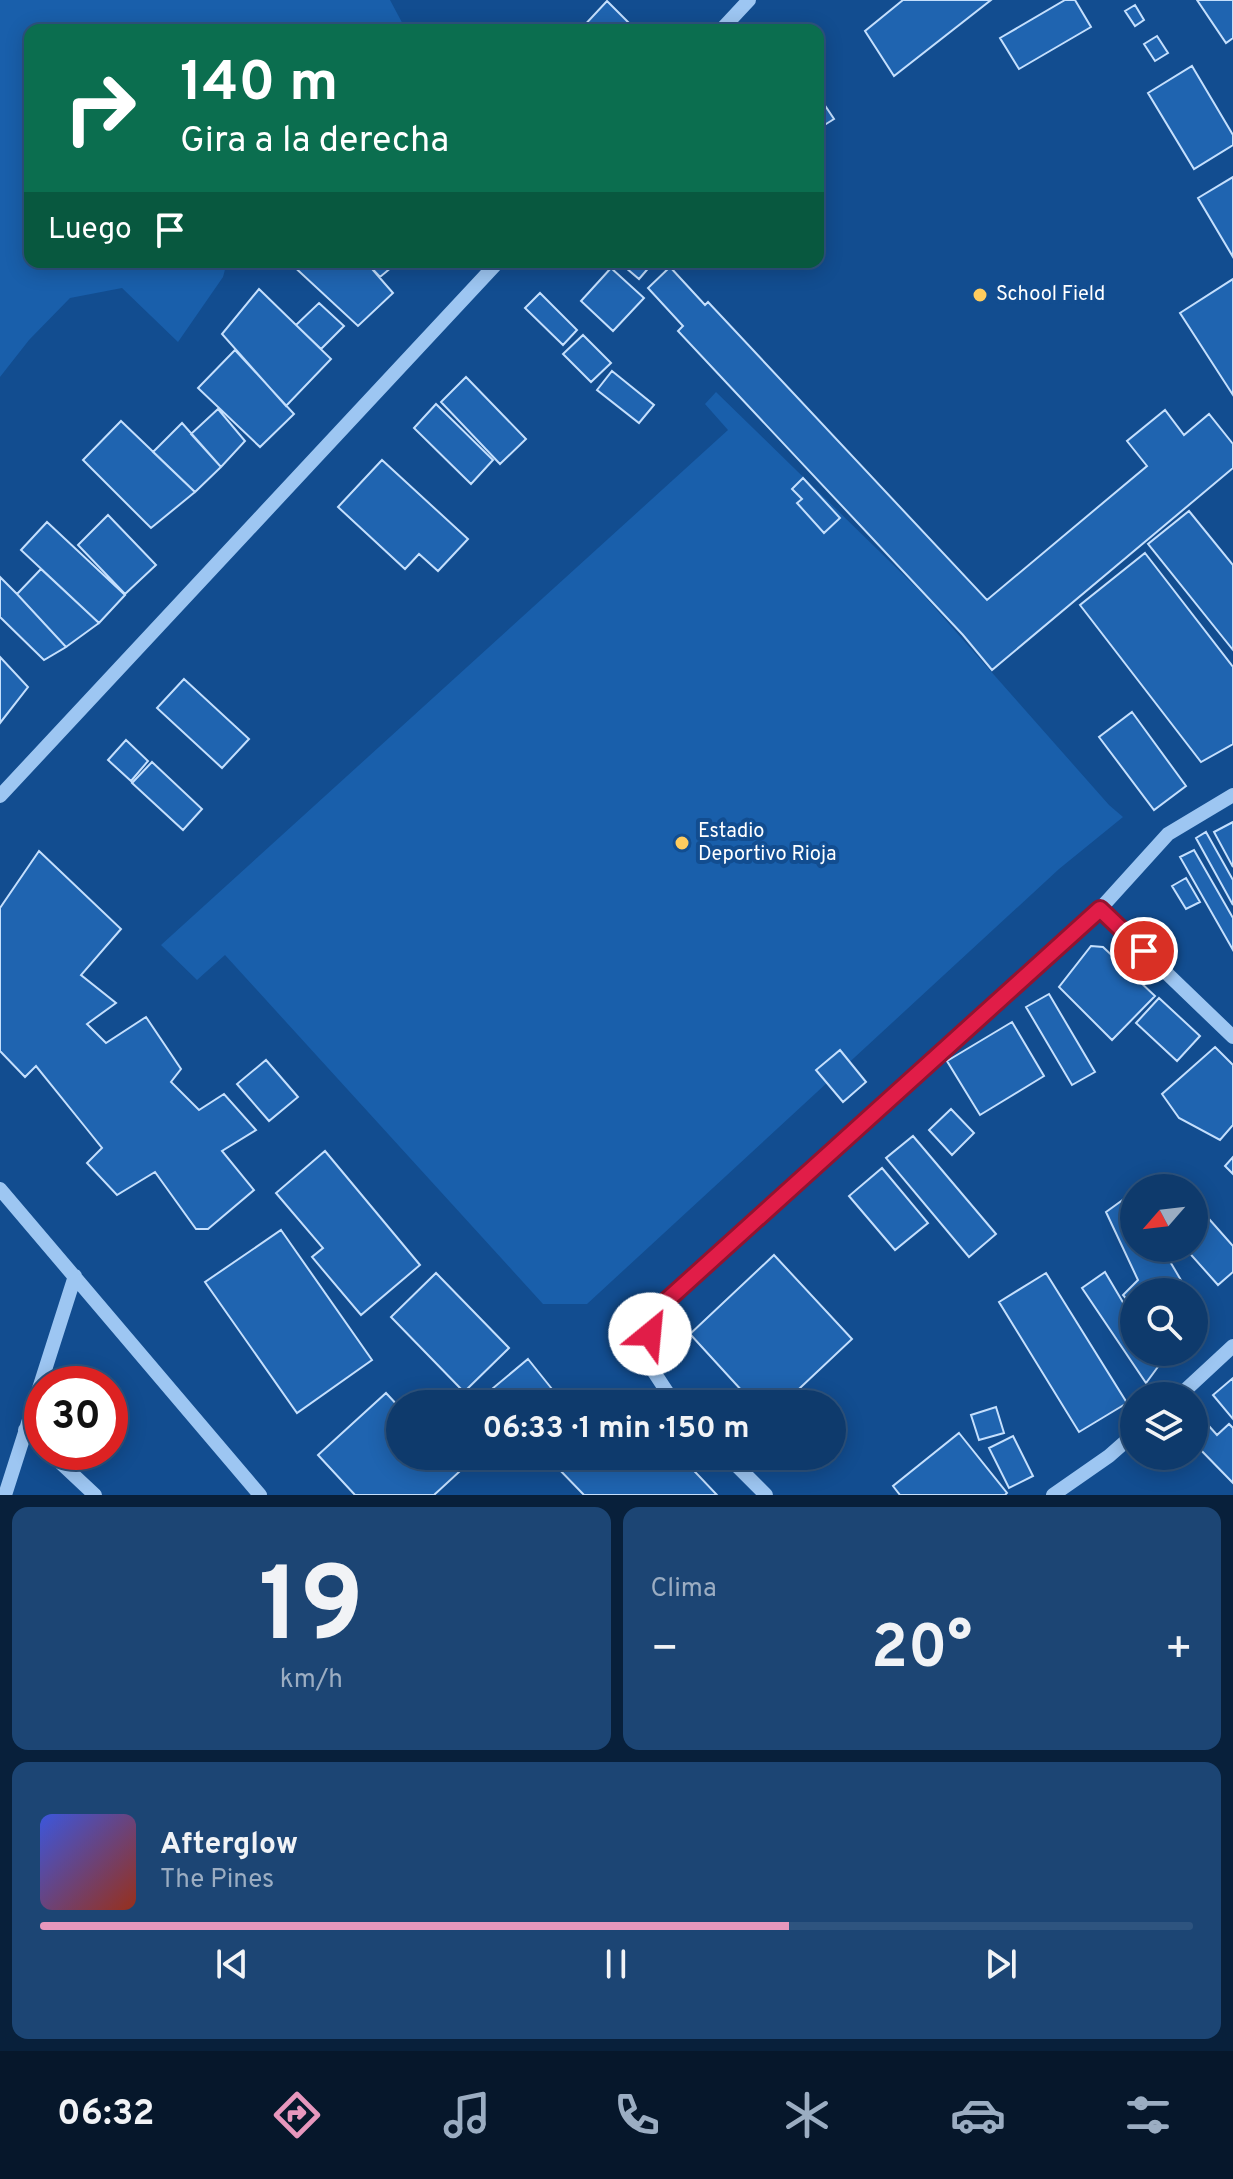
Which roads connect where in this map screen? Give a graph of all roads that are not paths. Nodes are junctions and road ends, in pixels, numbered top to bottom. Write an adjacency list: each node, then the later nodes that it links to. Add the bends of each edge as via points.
1 (749, 0): 2 (street)
2 (727, 24)
3 (492, 268): 5 (street)
4 (1233, 795): 6 (street, via 1168,834)
5 (0, 796)
6 (1100, 909): 7 (street); 13 (street, via 664,1303 650,1334 652,1369)
7 (1233, 1037)
8 (0, 1189): 9 (street)
9 (75, 1276): 11 (street); 20 (street)
10 (1233, 1346): 12 (street)
11 (46, 1366)
12 (1194, 1382)
13 (666, 1390)
14 (24, 1433): 18 (street)
15 (1120, 1446): 22 (street)
16 (68, 1470): 19 (street)
17 (741, 1470): 21 (street)
18 (5, 1495)
19 (95, 1495)
20 (260, 1495)
21 (766, 1495)
22 (1053, 1495)

